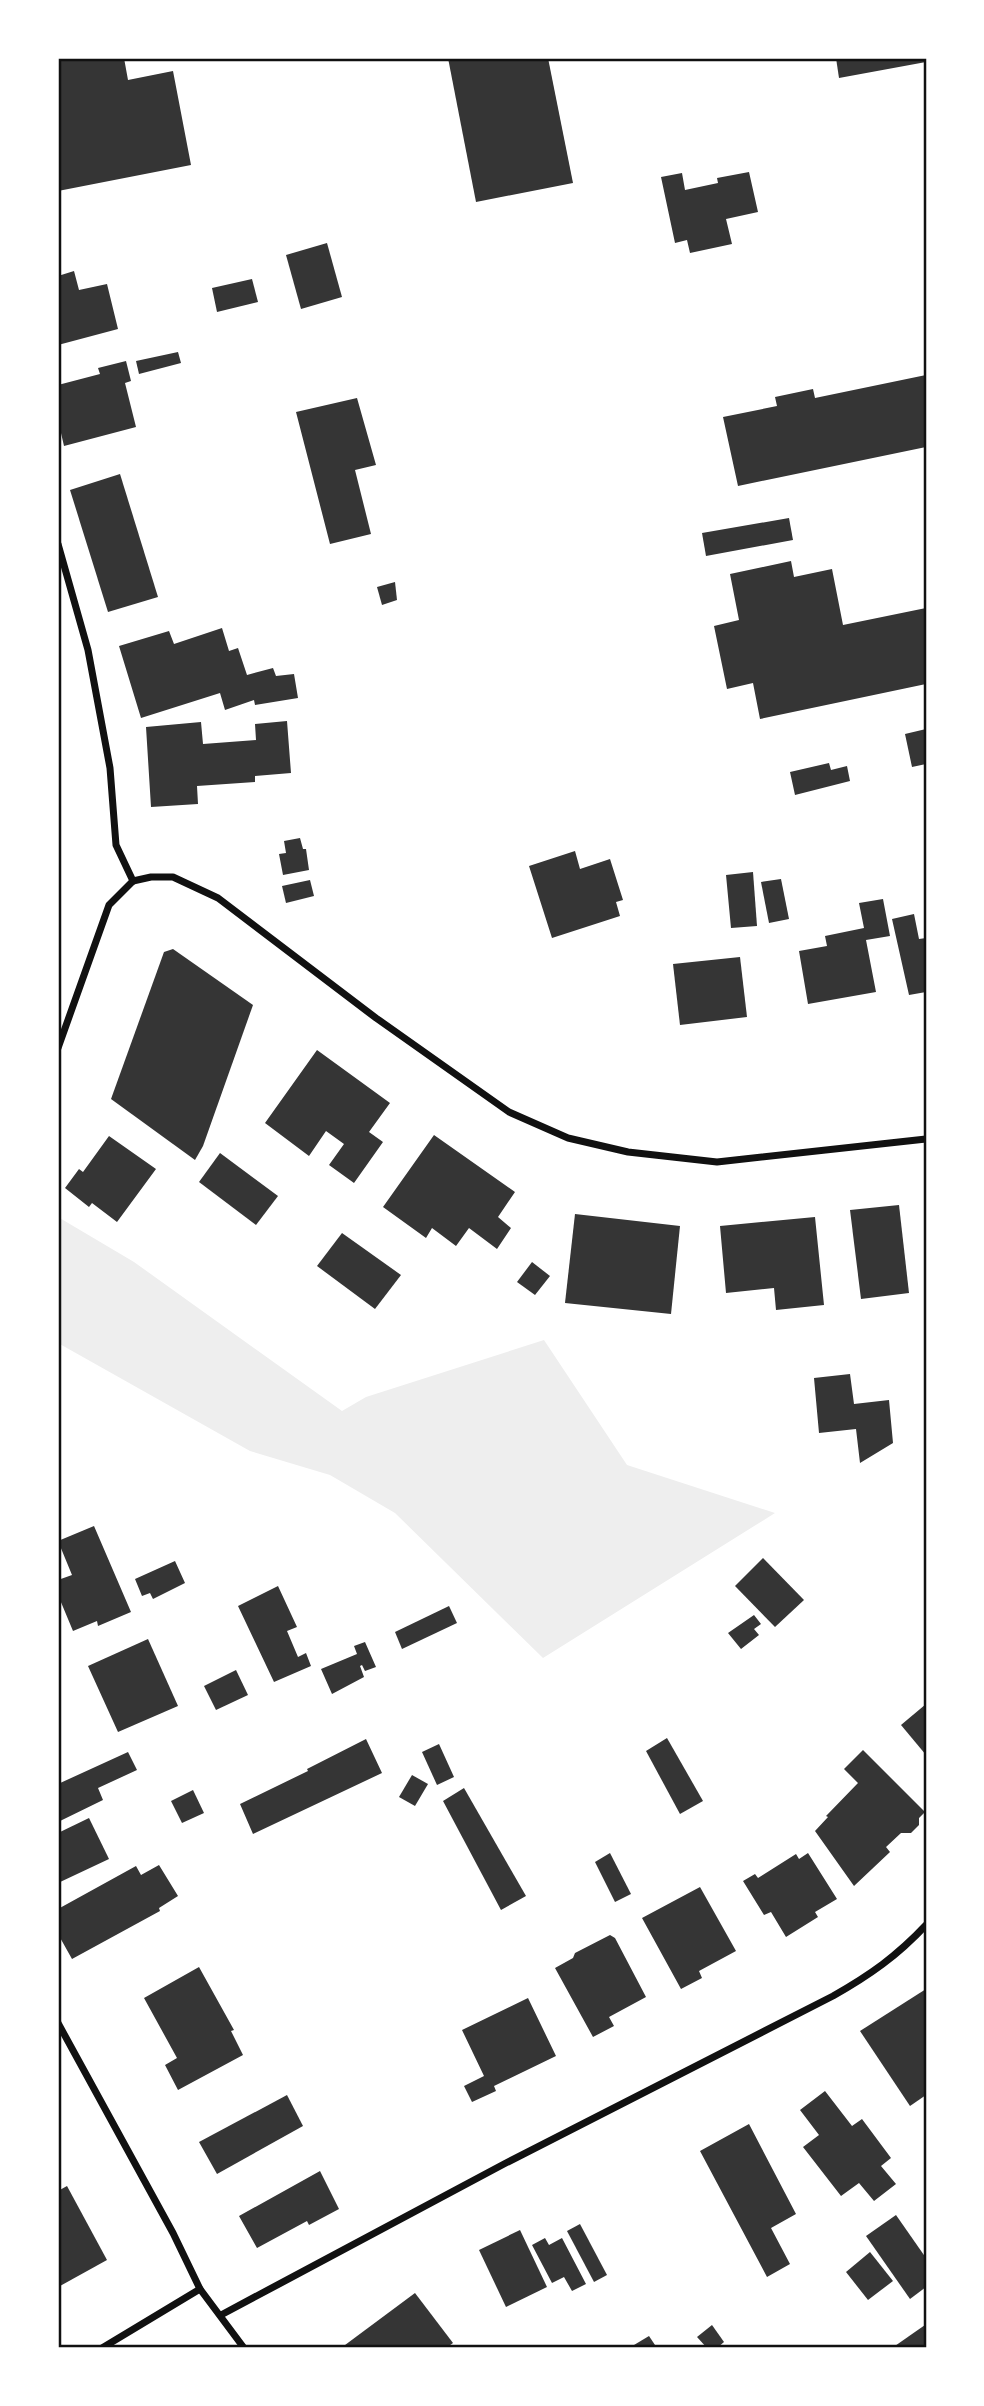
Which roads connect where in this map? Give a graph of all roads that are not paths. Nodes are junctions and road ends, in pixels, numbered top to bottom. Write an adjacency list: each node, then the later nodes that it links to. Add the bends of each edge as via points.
1 (58, 544): 2 (street, via 88,650 110,768 116,845)
2 (133, 881): 3 (street, via 109,905); 4 (street, via 173,877 218,898 509,1112 568,1138 628,1152 717,1162)
3 (58, 1048)
4 (926, 1139)
5 (926, 1925): 8 (street, via 872,1974 833,1996 503,2164)
6 (58, 2022): 7 (street)
7 (200, 2289): 8 (street); 10 (street)
8 (221, 2315): 9 (street)
9 (241, 2347)
10 (102, 2348)

